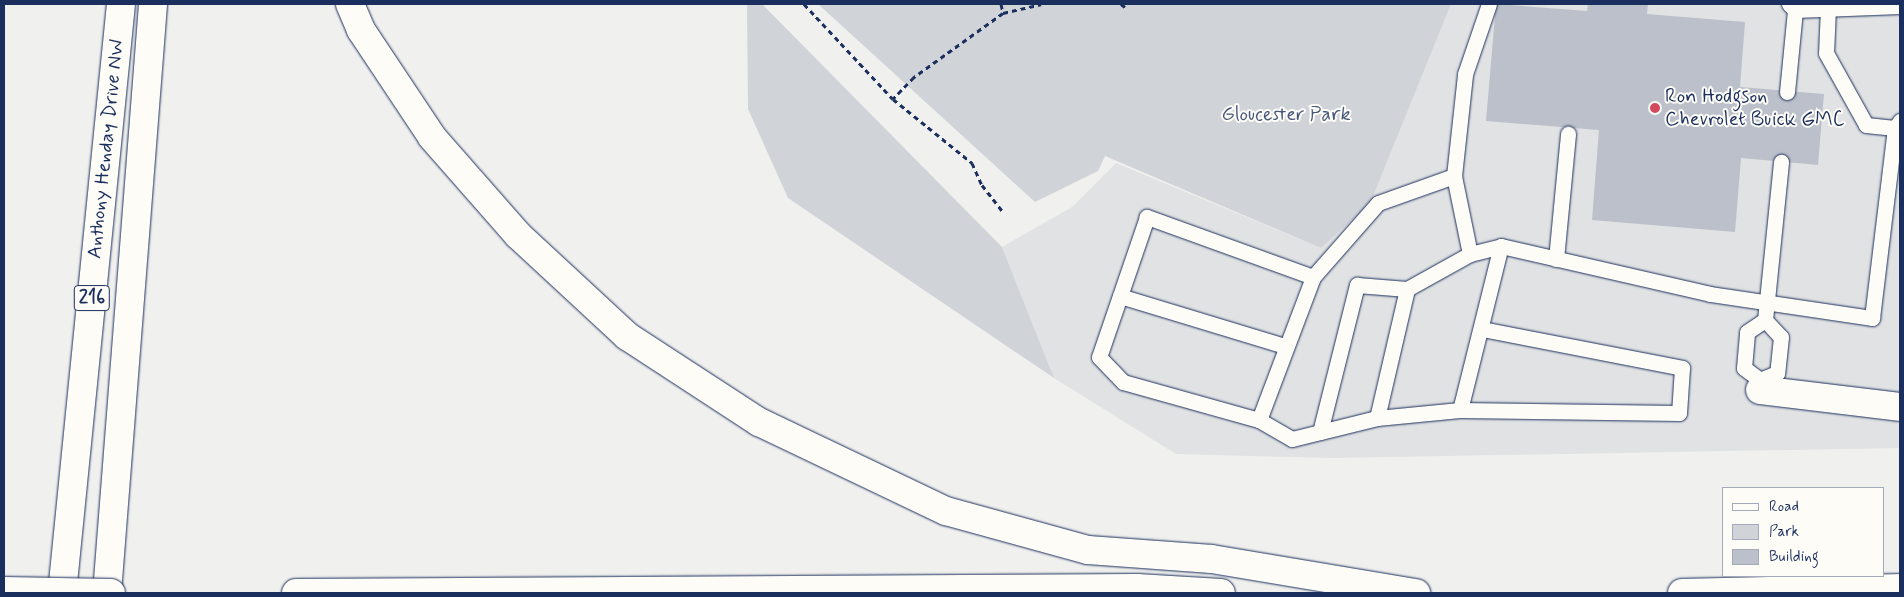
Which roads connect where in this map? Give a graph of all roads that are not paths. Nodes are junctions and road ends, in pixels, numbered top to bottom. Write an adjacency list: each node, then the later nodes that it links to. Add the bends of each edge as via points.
1 (121, 4): 31 (main road, Anthony Henday Drive NW / 216)
2 (153, 4): 32 (main road)
3 (350, 4): 37 (main road, via 361,30 432,137 518,235 627,336 759,422 946,511 1088,550 1212,559)
4 (1489, 4): 12 (lane, via 1465,74)
5 (1900, 6): 7 (lane)
6 (1792, 7): 7 (lane); 8 (lane)
7 (1828, 8): 9 (lane, via 1826,53 1866,125)
8 (1787, 92)
9 (1898, 125): 19 (lane, via 1872,318)
10 (1568, 134): 15 (lane)
11 (1781, 162): 19 (lane)
12 (1454, 176): 14 (lane); 16 (lane, via 1378,203)
13 (1501, 246): 14 (lane); 15 (lane); 21 (lane)
14 (1470, 254): 17 (lane)
15 (1556, 259): 19 (lane)
16 (1313, 277): 18 (lane, via 1147,217); 22 (lane)
17 (1407, 289): 26 (lane); 28 (lane, via 1357,285)
18 (1120, 296): 22 (lane); 27 (lane, via 1099,358 1123,382)
19 (1768, 304): 20 (lane)
20 (1765, 320): 23 (lane, via 1781,337 1777,373); 23 (lane, via 1748,332 1744,368)
21 (1482, 329): 25 (lane); 25 (lane, via 1682,368 1679,413)
22 (1285, 346): 27 (lane)
23 (1760, 385): 24 (main road)
24 (1900, 407)
25 (1460, 410): 26 (lane)
26 (1378, 418): 28 (lane)
27 (1259, 420): 28 (lane, via 1292,439)
28 (1320, 432)
29 (1900, 588): 38 (main road)
30 (4, 591): 33 (main road, bridge)
31 (62, 593)
32 (107, 593)
33 (111, 593)
34 (296, 593): 35 (main road)
35 (756, 593): 36 (main road, via 1137,588)
36 (1221, 593)
37 (1416, 593)
38 (1682, 593)

